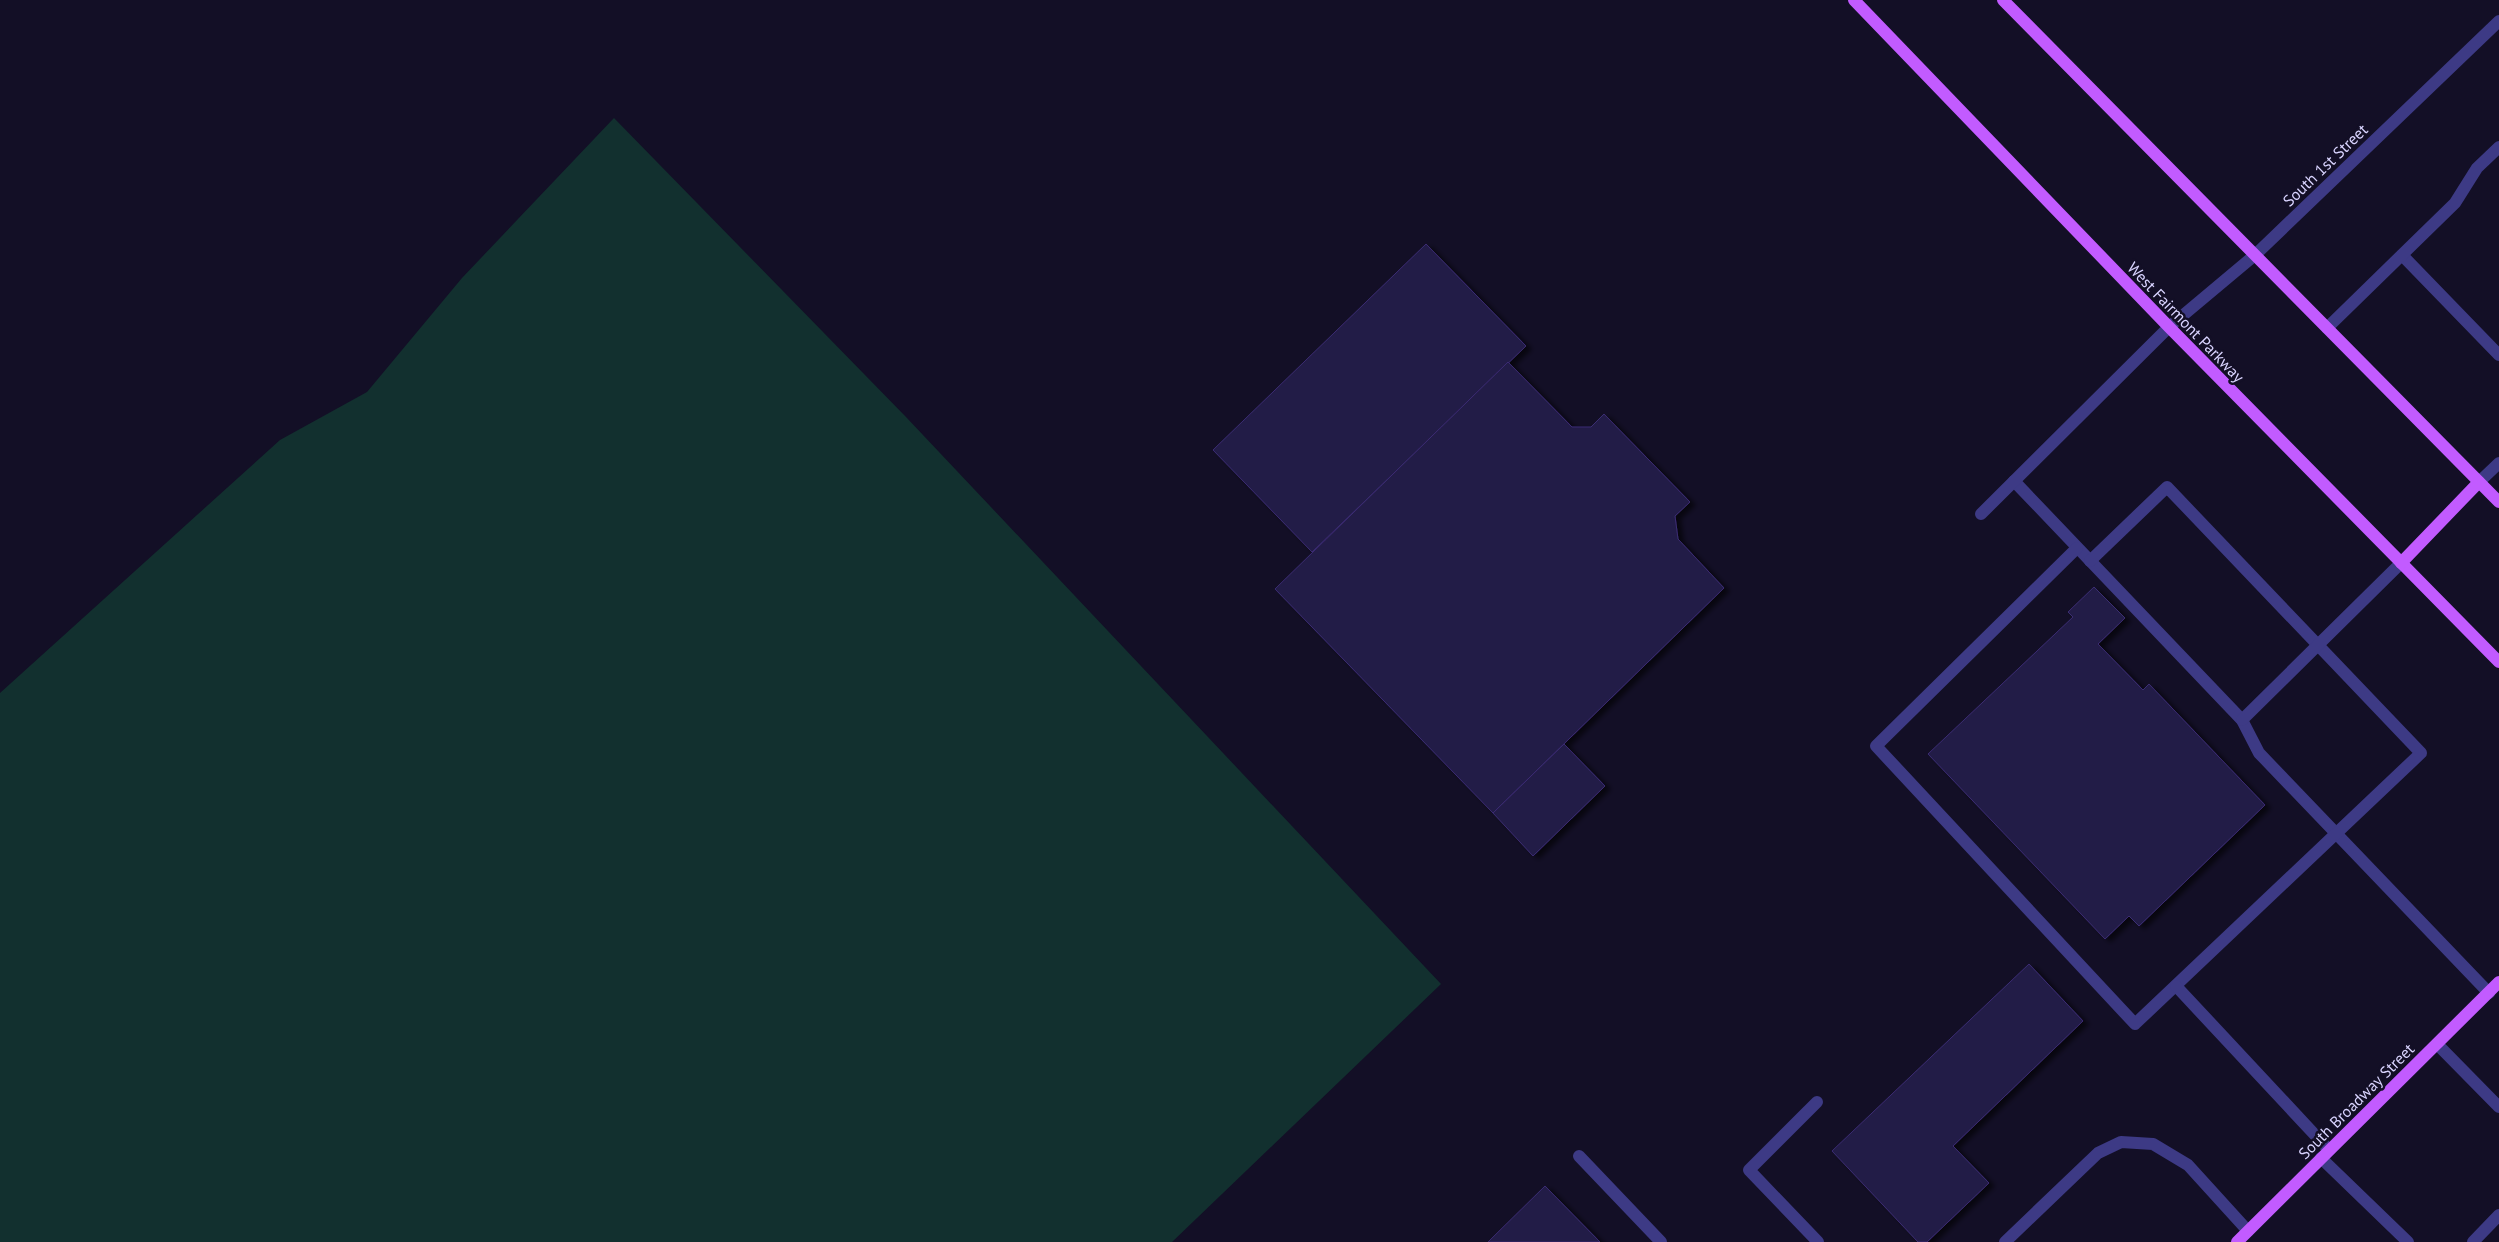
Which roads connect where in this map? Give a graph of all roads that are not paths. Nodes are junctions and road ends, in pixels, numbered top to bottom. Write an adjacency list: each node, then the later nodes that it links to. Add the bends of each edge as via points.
1 (1854, 0): 7 (main road, West Fairmont Parkway)
2 (2003, 0): 5 (main road)
3 (2499, 21): 5 (street, South 1st Street)
4 (2499, 147): 6 (street, via 2477,168 2455,203)
5 (2255, 254): 7 (street, South 1st Street); 8 (main road)
6 (2402, 255): 8 (street); 9 (street)
7 (2168, 327): 11 (street, South 1st Street); 17 (main road, West Fairmont Parkway)
8 (2327, 328): 12 (main road)
9 (2499, 355)
10 (2499, 463): 12 (street)
11 (2014, 481): 14 (street, South 1st Street); 15 (street)
12 (2479, 482): 13 (main road); 17 (main road)
13 (2499, 502)
14 (1981, 514)
15 (2078, 548): 16 (street); 23 (street, via 1876,746 2135,1024)
16 (2090, 561): 18 (street, via 2167,487); 20 (street)
17 (2401, 563): 18 (street); 19 (main road, West Fairmont Parkway)
18 (2318, 645): 20 (street); 21 (street, via 2421,753)
19 (2499, 662)
20 (2242, 720): 21 (street, via 2259,753)
21 (2336, 833): 23 (street); 24 (street)
22 (2499, 982): 24 (main road, South Broadway Street)
23 (2176, 986): 28 (street)
24 (2489, 993): 25 (main road, South Broadway Street)
25 (2437, 1044): 27 (street); 28 (main road, South Broadway Street)
26 (1817, 1102): 33 (street, via 1749,1170)
27 (2499, 1107)
28 (2325, 1154): 31 (main road, South Broadway Street); 36 (street)
29 (1579, 1156): 32 (street)
30 (2499, 1215): 37 (street)
31 (2248, 1231): 34 (street, via 2188,1164 2154,1144 2121,1142 2098,1153); 35 (main road, South Broadway Street)
32 (1660, 1242)
33 (1818, 1242)
34 (2005, 1242)
35 (2237, 1242)
36 (2408, 1242)
37 (2472, 1242)

